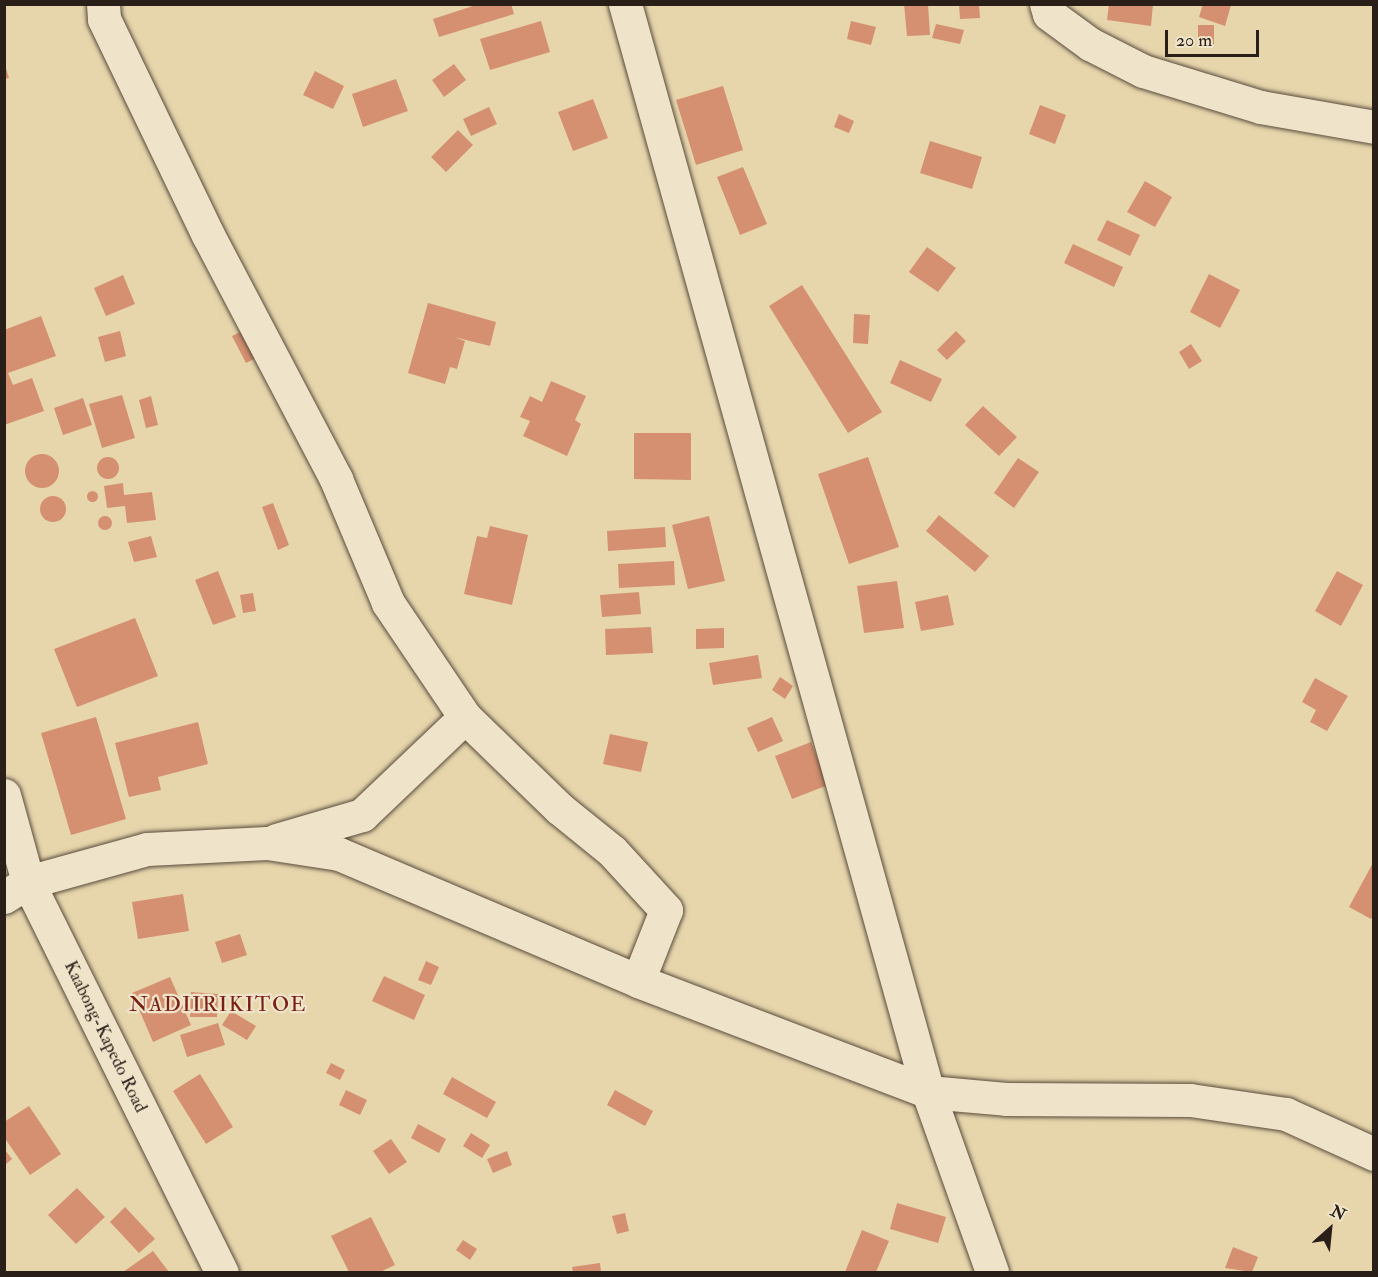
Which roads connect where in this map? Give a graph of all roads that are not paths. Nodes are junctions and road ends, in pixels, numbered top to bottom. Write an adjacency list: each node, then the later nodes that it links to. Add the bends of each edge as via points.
1 (103, 4): 5 (street, via 104,19 208,235 336,479 388,603)
2 (625, 4): 10 (street)
3 (1046, 4): 4 (street, via 1049,14 1090,44 1143,71 1261,107)
4 (1374, 127)
5 (465, 717): 7 (street, via 362,815); 9 (street, via 560,809 612,851 666,910)
6 (4, 795): 8 (street, Kaabong-Kapedo Road)
7 (267, 843): 8 (street, via 147,849); 9 (street, via 339,854)
8 (16, 890): 12 (street, Kaabong-Kapedo Road)
9 (638, 981): 10 (street)
10 (928, 1092): 11 (street, via 1006,1099 1190,1100 1286,1114); 13 (street)
11 (1374, 1154)
12 (222, 1272)
13 (992, 1272)

